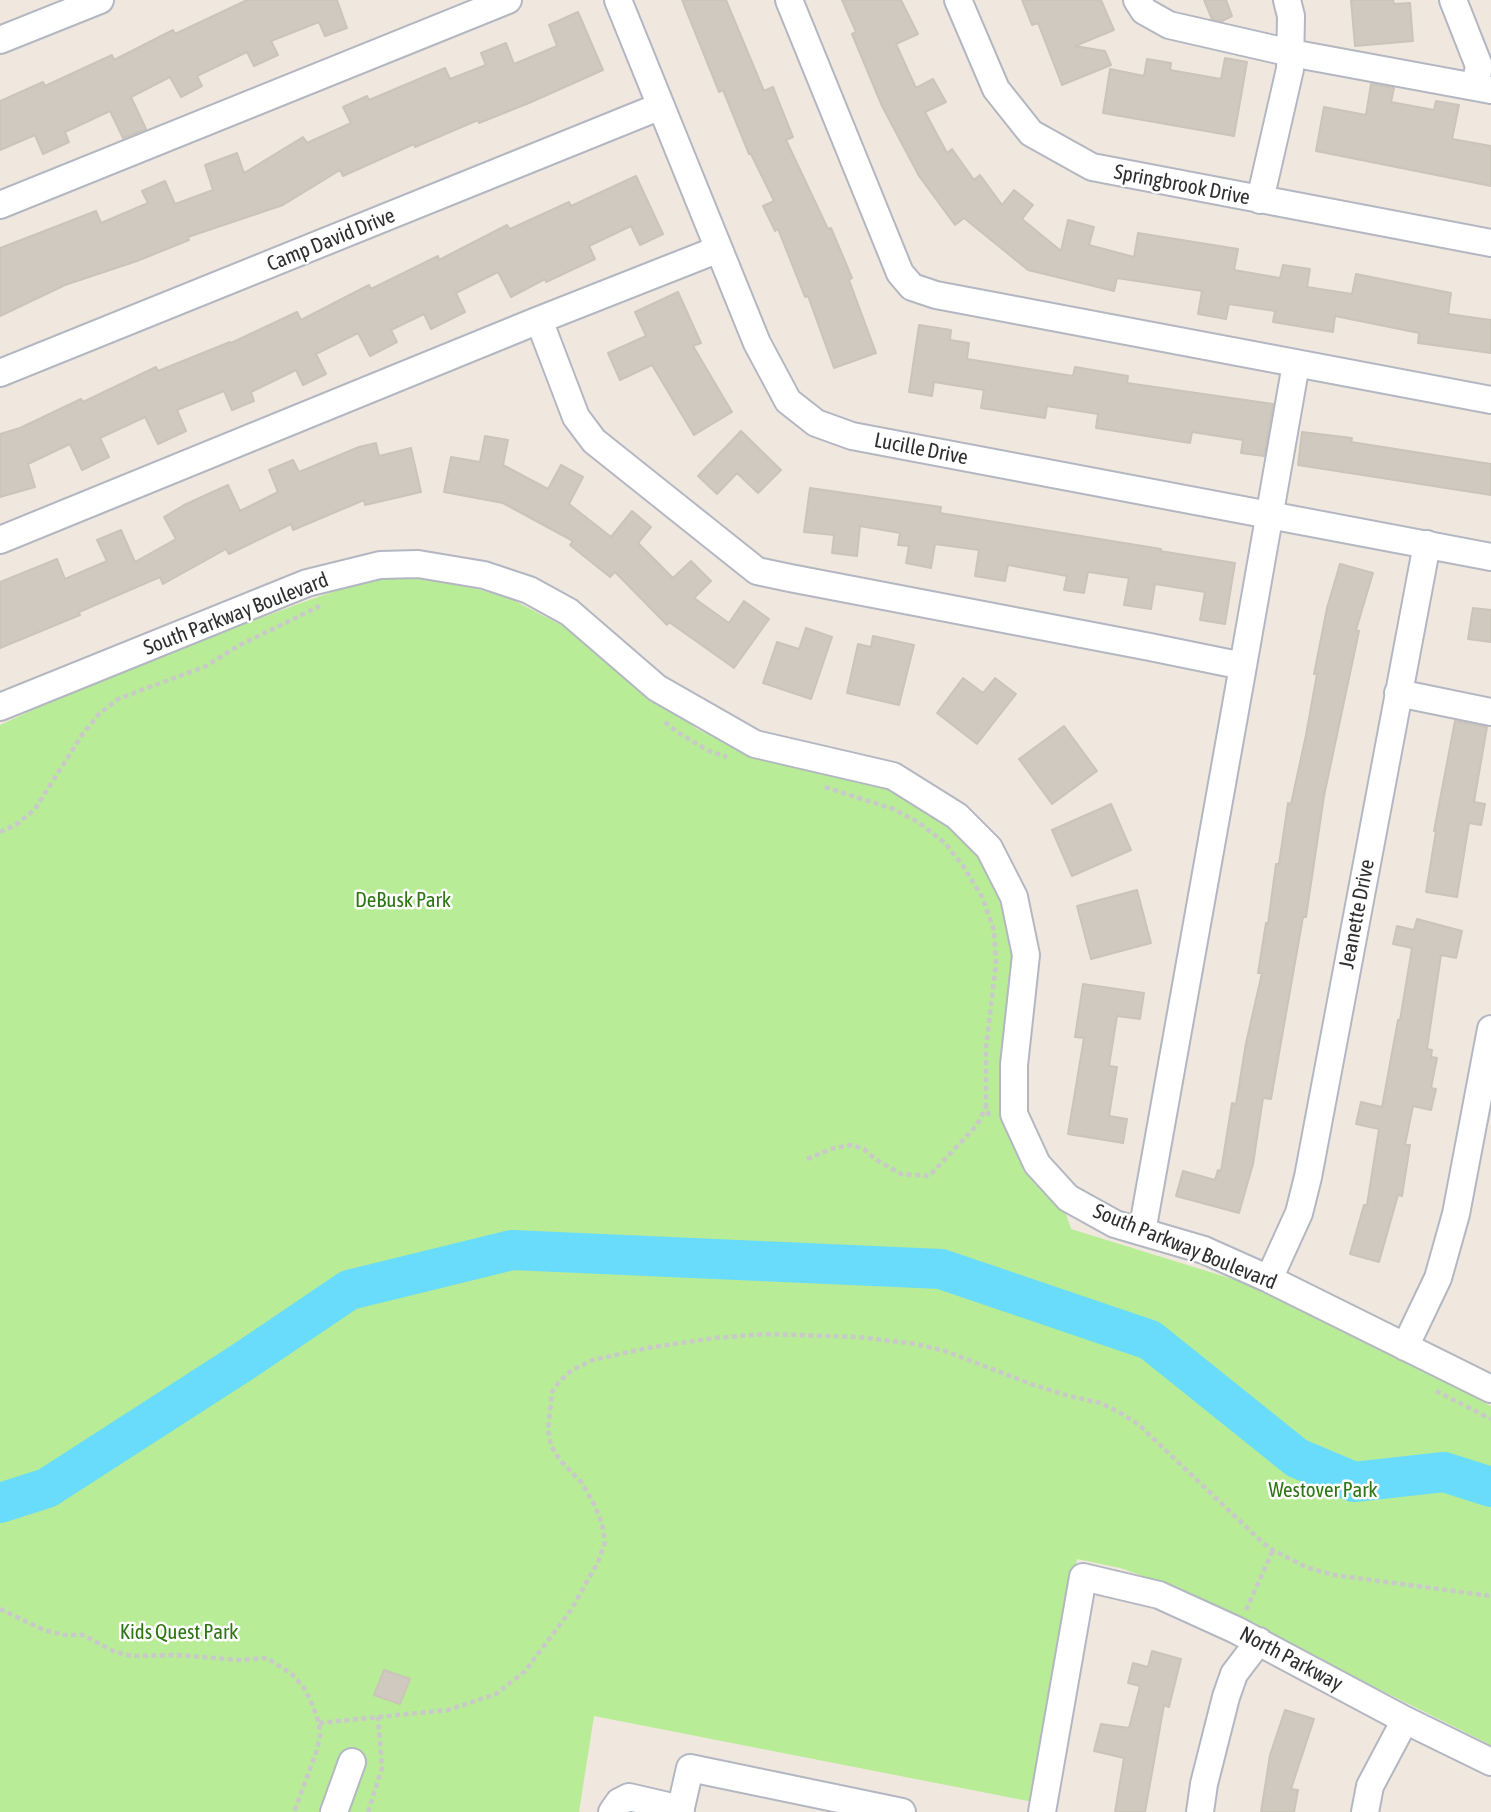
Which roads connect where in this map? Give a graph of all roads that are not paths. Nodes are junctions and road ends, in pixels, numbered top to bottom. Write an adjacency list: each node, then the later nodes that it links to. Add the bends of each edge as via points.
1 (100, 0): 9 (street)
2 (508, 0): 14 (street)
3 (618, 0): 12 (street, Lucille Drive)
4 (789, 0): 18 (street, via 900,273 912,287)
5 (958, 0): 13 (street, Springbrook Drive, via 996,89 1031,133 1092,167)
6 (1137, 0): 10 (street, via 1144,11 1169,25)
7 (1287, 0): 10 (street)
8 (1453, 0): 11 (street, via 1479,66)
9 (0, 40)
10 (1291, 53): 11 (street); 13 (street)
11 (1483, 89)
12 (661, 106): 16 (street, Lucille Drive); 19 (street, Camp David Drive)
13 (1261, 200): 15 (street, Springbrook Drive)
14 (0, 205)
15 (1491, 243)
16 (719, 249): 17 (street); 21 (street, Lucille Drive, via 757,343 788,401 816,424 852,436)
17 (539, 320): 22 (street); 25 (street, via 576,417 594,441 757,571)
18 (1296, 364): 20 (street); 21 (street)
19 (0, 373)
20 (1491, 400)
21 (1270, 515): 23 (street, Lucille Drive); 25 (street)
22 (0, 540)
23 (1427, 544): 24 (street, Lucille Drive); 26 (street, Jeanette Drive)
24 (1491, 557)
25 (1243, 666): 30 (street)
26 (1398, 693): 28 (street); 31 (street, Jeanette Drive, via 1308,1177 1298,1213)
27 (0, 707): 30 (street, South Parkway Boulevard, via 307,583 380,565 418,564 529,590 569,612 657,688 755,744 893,776 957,816 989,848 1014,897 1026,955 1014,1065 1014,1114 1037,1164 1068,1198 1115,1224)
28 (1491, 712)
29 (1491, 1029): 32 (street, via 1456,1214 1438,1278)
30 (1142, 1232): 31 (street, South Parkway Boulevard, via 1204,1250)
31 (1269, 1279): 32 (street, South Parkway Boulevard)
32 (1405, 1347): 33 (street, South Parkway Boulevard)
33 (1491, 1389)
34 (1247, 1636): 35 (street, North Parkway); 43 (street, North Parkway, via 1159,1595 1083,1577); 44 (street, via 1226,1697)
35 (1405, 1720): 37 (street, North Parkway); 45 (street, via 1370,1786)
36 (352, 1762): 40 (street)
37 (1491, 1762)
38 (849, 1807): 39 (street, via 691,1769); 42 (street)
39 (680, 1811): 41 (street, via 629,1797)
40 (334, 1812)
41 (612, 1812)
42 (902, 1812)
43 (1042, 1812)
44 (1200, 1812)
45 (1365, 1812)

